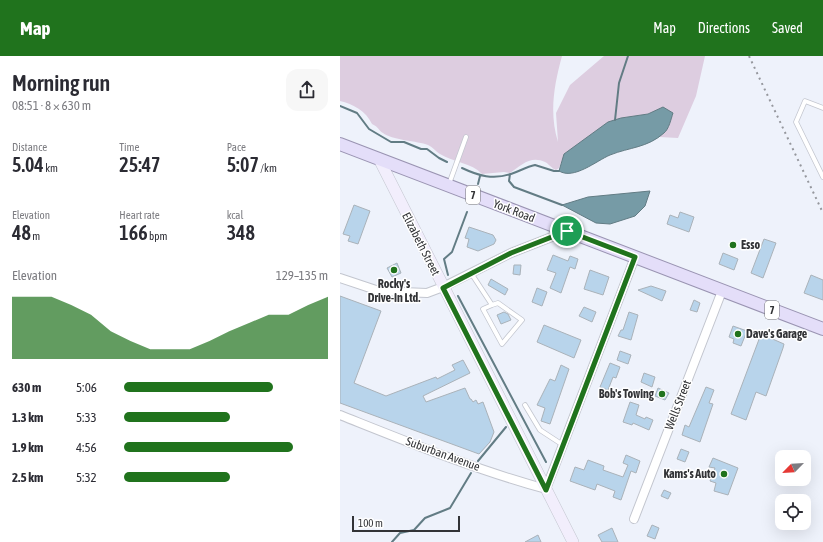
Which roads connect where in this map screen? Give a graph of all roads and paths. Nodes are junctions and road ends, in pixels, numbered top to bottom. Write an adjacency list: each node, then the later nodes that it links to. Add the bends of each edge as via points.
1 (823, 108): 5 (lane, via 805,101 796,122)
2 (466, 137): 6 (lane)
3 (340, 144): 4 (main road, York Road / 7)
4 (379, 159): 6 (main road, York Road / 7); 11 (street, Elizabeth Street)
5 (823, 177)
6 (449, 186): 7 (main road, York Road / 7)
7 (567, 231): 8 (main road, York Road / 7); 9 (street)
8 (635, 257): 12 (main road, York Road / 7); 17 (street)
9 (471, 272): 11 (street); 13 (lane)
10 (340, 278): 11 (street, via 379,291 427,293)
11 (443, 288): 18 (street, Elizabeth Street)
12 (722, 291): 14 (main road, York Road / 7); 19 (street, Wells Street)
13 (492, 305): 13 (lane, via 483,309 502,344 522,320 498,303)
14 (823, 329)
15 (525, 405): 17 (lane, via 540,430)
16 (340, 416): 18 (street, Suburban Avenue, via 473,466)
17 (563, 445): 18 (street)
18 (546, 490): 20 (street, Elizabeth Street)
19 (634, 519)
20 (573, 542)

